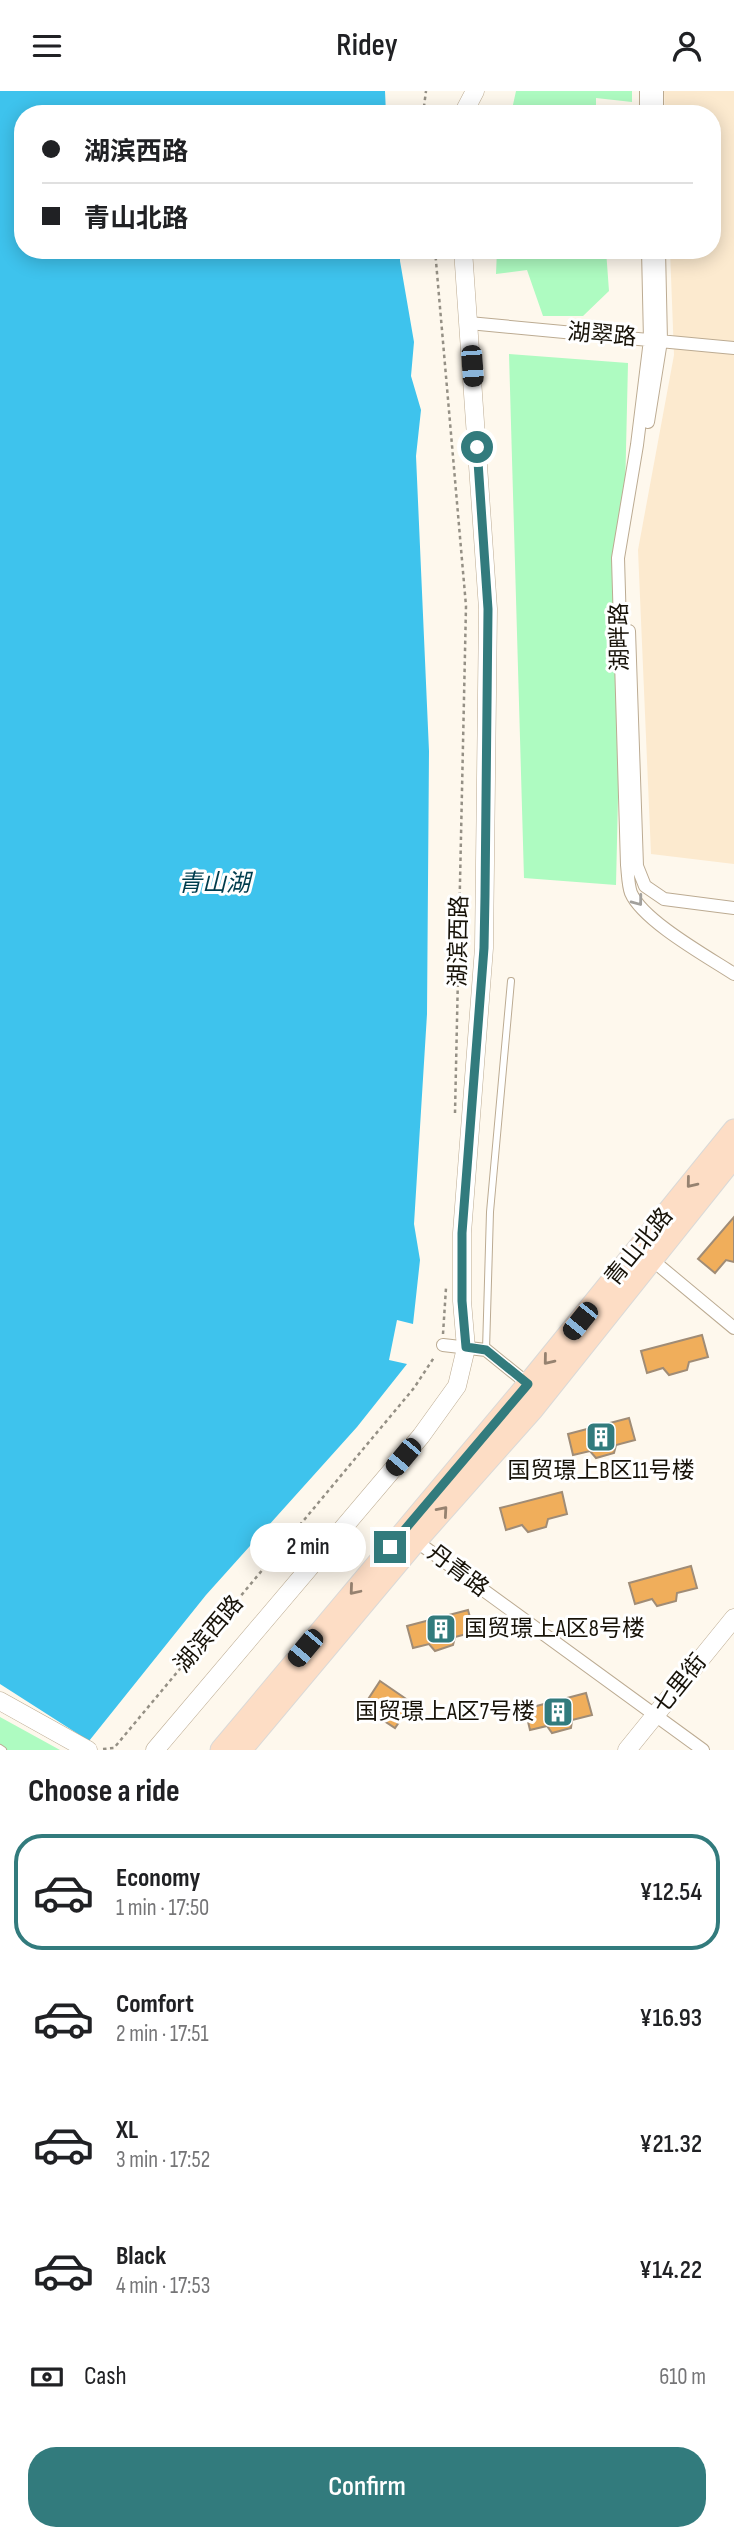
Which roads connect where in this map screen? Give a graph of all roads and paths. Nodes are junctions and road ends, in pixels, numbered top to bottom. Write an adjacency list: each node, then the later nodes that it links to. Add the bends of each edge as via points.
1 (436, 259): 11 (path, 湖滨西路, via 466,606)
2 (464, 259): 5 (street, 湖滨西路)
3 (649, 259): 6 (street, 湖畔路)
4 (659, 259): 6 (street, 湖畔路)
5 (469, 323): 6 (street, 湖翠路); 18 (street, 湖滨西路, via 488,609 484,948 462,1233)
6 (655, 340): 7 (street, 湖翠路); 8 (street, 湖畔路, via 626,559 637,866 645,885 664,899); 9 (street, 湖畔路, one-way to 9, via 618,558 627,865 631,893 647,912)
7 (734, 348)
8 (734, 908)
9 (734, 974)
10 (511, 981): 19 (lane, via 490,1212)
11 (454, 1116)
12 (734, 1130): 20 (main road, 青山北路, one-way to 20)
13 (734, 1157): 14 (main road, 青山北路)
14 (651, 1259): 16 (street); 21 (main road, 青山北路, one-way to 14, via 533,1409)
15 (446, 1278): 17 (path)
16 (734, 1328)
17 (443, 1345): 18 (street); 26 (path, 湖滨西路, via 414,1388 114,1748)
18 (466, 1347): 19 (street); 27 (street, 湖滨西路, via 457,1385 421,1436)
19 (486, 1350): 20 (street)
20 (528, 1384): 28 (main road, 青山北路, one-way to 28)
21 (416, 1541): 24 (street, 丹青路); 29 (main road, 青山北路)
22 (734, 1618): 24 (street, 七里街)
23 (0, 1701): 25 (street)
24 (655, 1715): 30 (street, 七里街); 31 (street, 丹青路)
25 (88, 1750)
26 (95, 1750)
27 (155, 1750)
28 (221, 1750)
29 (241, 1750)
30 (627, 1750)
31 (703, 1750)

